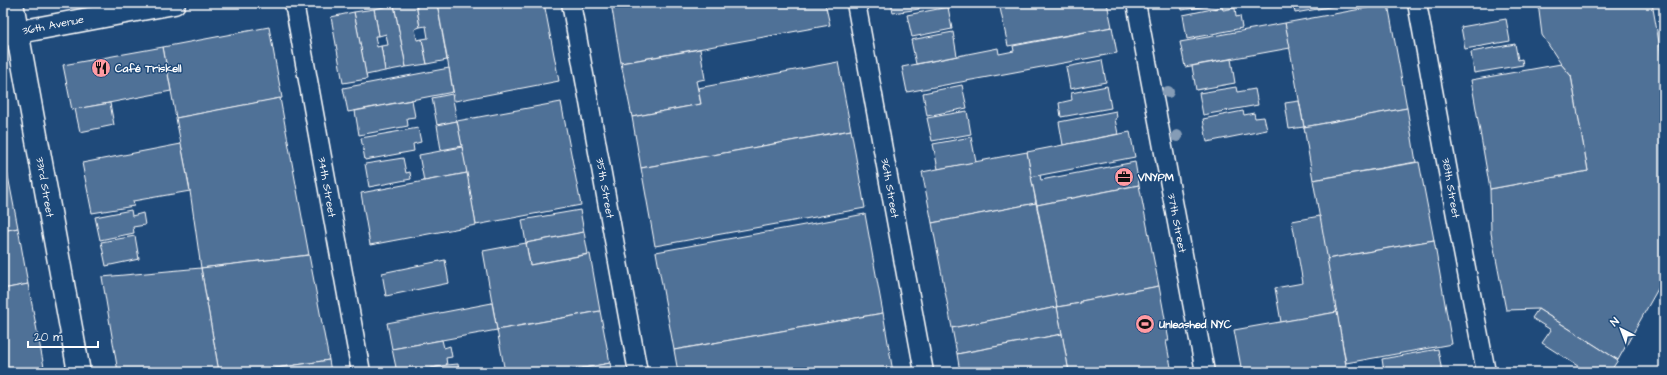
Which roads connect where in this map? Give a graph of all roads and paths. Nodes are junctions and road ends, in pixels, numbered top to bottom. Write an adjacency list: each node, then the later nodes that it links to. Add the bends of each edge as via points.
1 (12, 3): 8 (main road, 33rd Street)
2 (174, 3): 8 (main road, 36th Avenue)
3 (294, 3): 10 (street, 34th Street)
4 (571, 3): 11 (street, 35th Street)
5 (856, 3): 12 (street, 36th Street)
6 (1136, 3): 13 (street, 37th Street)
7 (1417, 3): 14 (street, 38th Street)
8 (10, 33): 9 (main road, 33rd Street)
9 (79, 372)
10 (361, 372)
11 (638, 372)
12 (924, 372)
13 (1205, 372)
14 (1486, 372)

